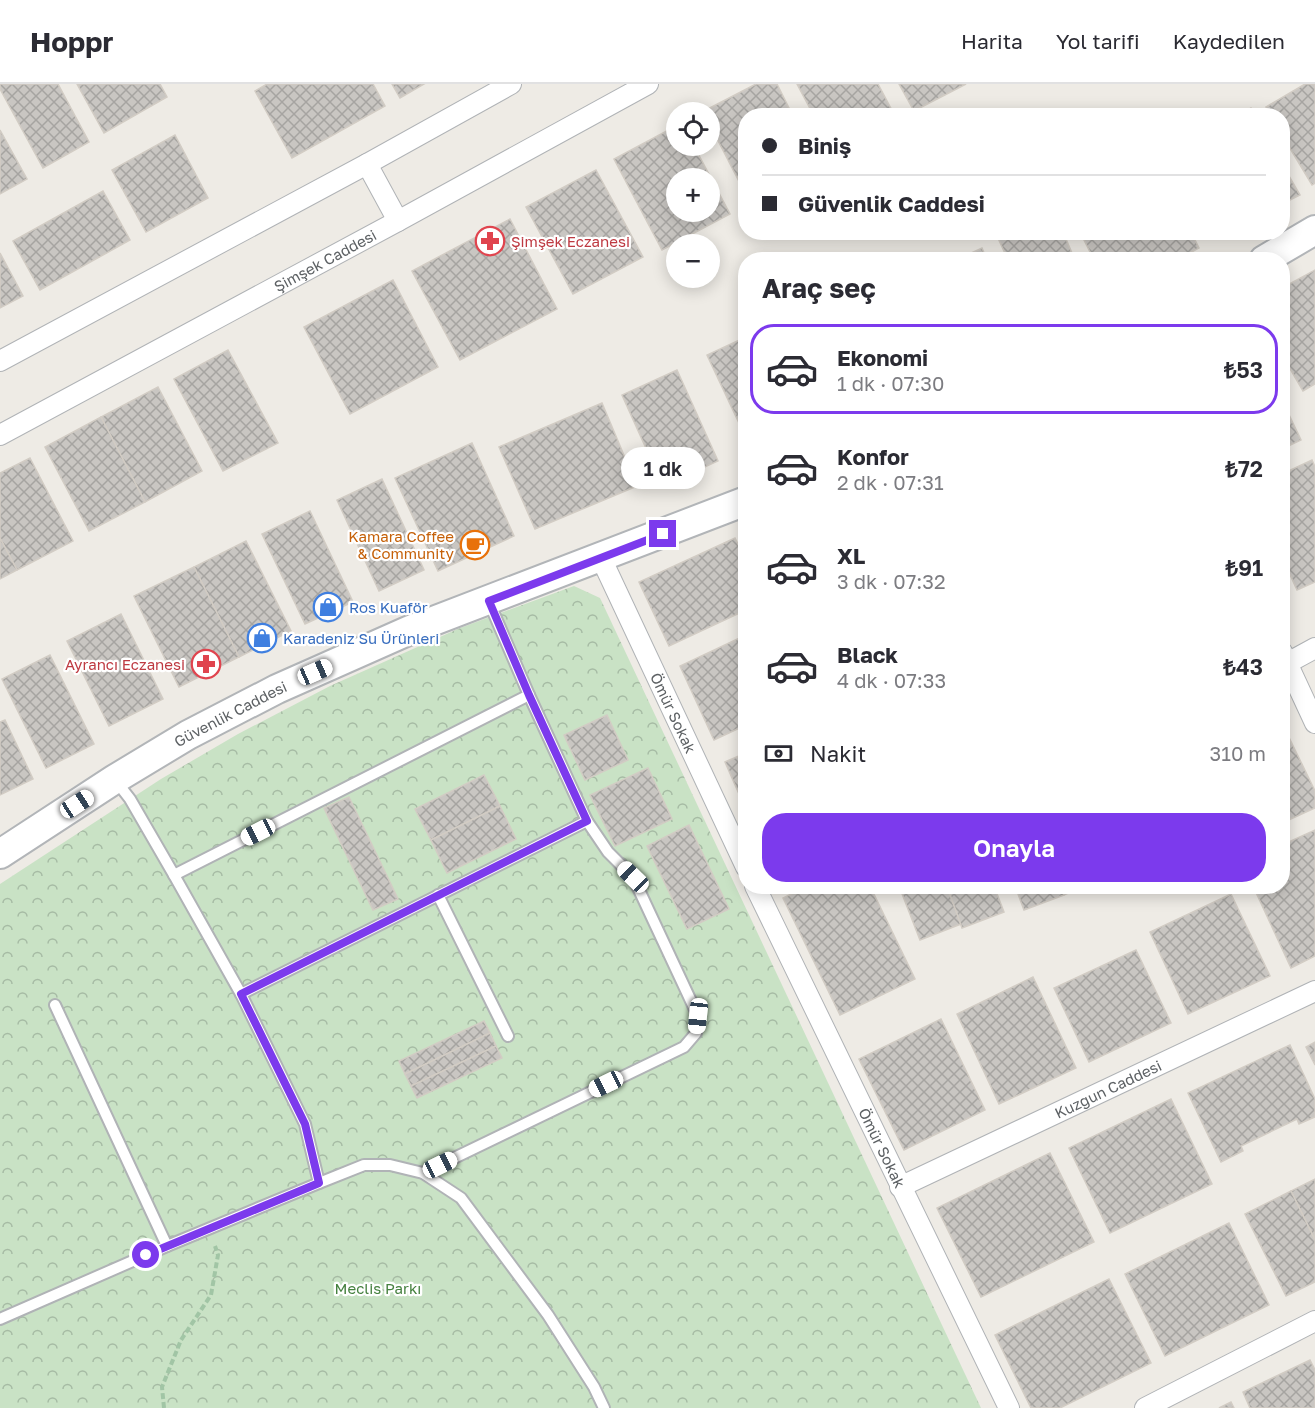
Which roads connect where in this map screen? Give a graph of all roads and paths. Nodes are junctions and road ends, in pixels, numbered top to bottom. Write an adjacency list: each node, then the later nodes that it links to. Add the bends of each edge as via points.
1 (511, 84): 3 (street)
2 (648, 84): 4 (street, Şimşek Caddesi)
3 (367, 164): 4 (street); 7 (street)
4 (398, 221): 8 (street, Şimşek Caddesi)
5 (1315, 230): 6 (main road)
6 (1278, 252)
7 (0, 361)
8 (0, 435)
9 (738, 504): 10 (main road, Güvenlik Caddesi)
10 (601, 558): 11 (main road, Güvenlik Caddesi); 19 (street, Ömür Sokak)
11 (489, 601): 15 (lane); 17 (main road, Güvenlik Caddesi, via 410,630 277,689 188,735)
12 (1315, 648): 13 (street)
13 (1290, 658)
14 (1290, 673): 16 (street)
15 (529, 695): 18 (lane); 21 (lane)
16 (1315, 723)
17 (115, 779): 20 (main road, Güvenlik Caddesi); 21 (lane)
18 (587, 821): 23 (lane); 28 (lane, via 608,852 633,877 698,1016 696,1033 684,1047)
19 (738, 850)
20 (0, 854)
21 (174, 875): 25 (lane)
22 (759, 894): 30 (street, Ömür Sokak)
23 (438, 895): 25 (lane); 27 (lane)
24 (1315, 991): 30 (street, Kuzgun Caddesi)
25 (241, 994): 29 (lane, via 305,1124)
26 (55, 1005): 32 (lane)
27 (508, 1036)
28 (423, 1173): 29 (lane, via 390,1165 364,1165); 36 (lane, via 461,1198 548,1315)
29 (319, 1183): 31 (lane)
30 (900, 1187): 37 (street, Ömür Sokak)
31 (211, 1228): 32 (lane); 35 (path, via 218,1255 211,1295 173,1359 162,1387)
32 (167, 1245): 33 (lane)
33 (0, 1319)
34 (1315, 1321): 38 (street)
35 (164, 1408)
36 (604, 1408)
37 (1009, 1408)
38 (1146, 1408)

